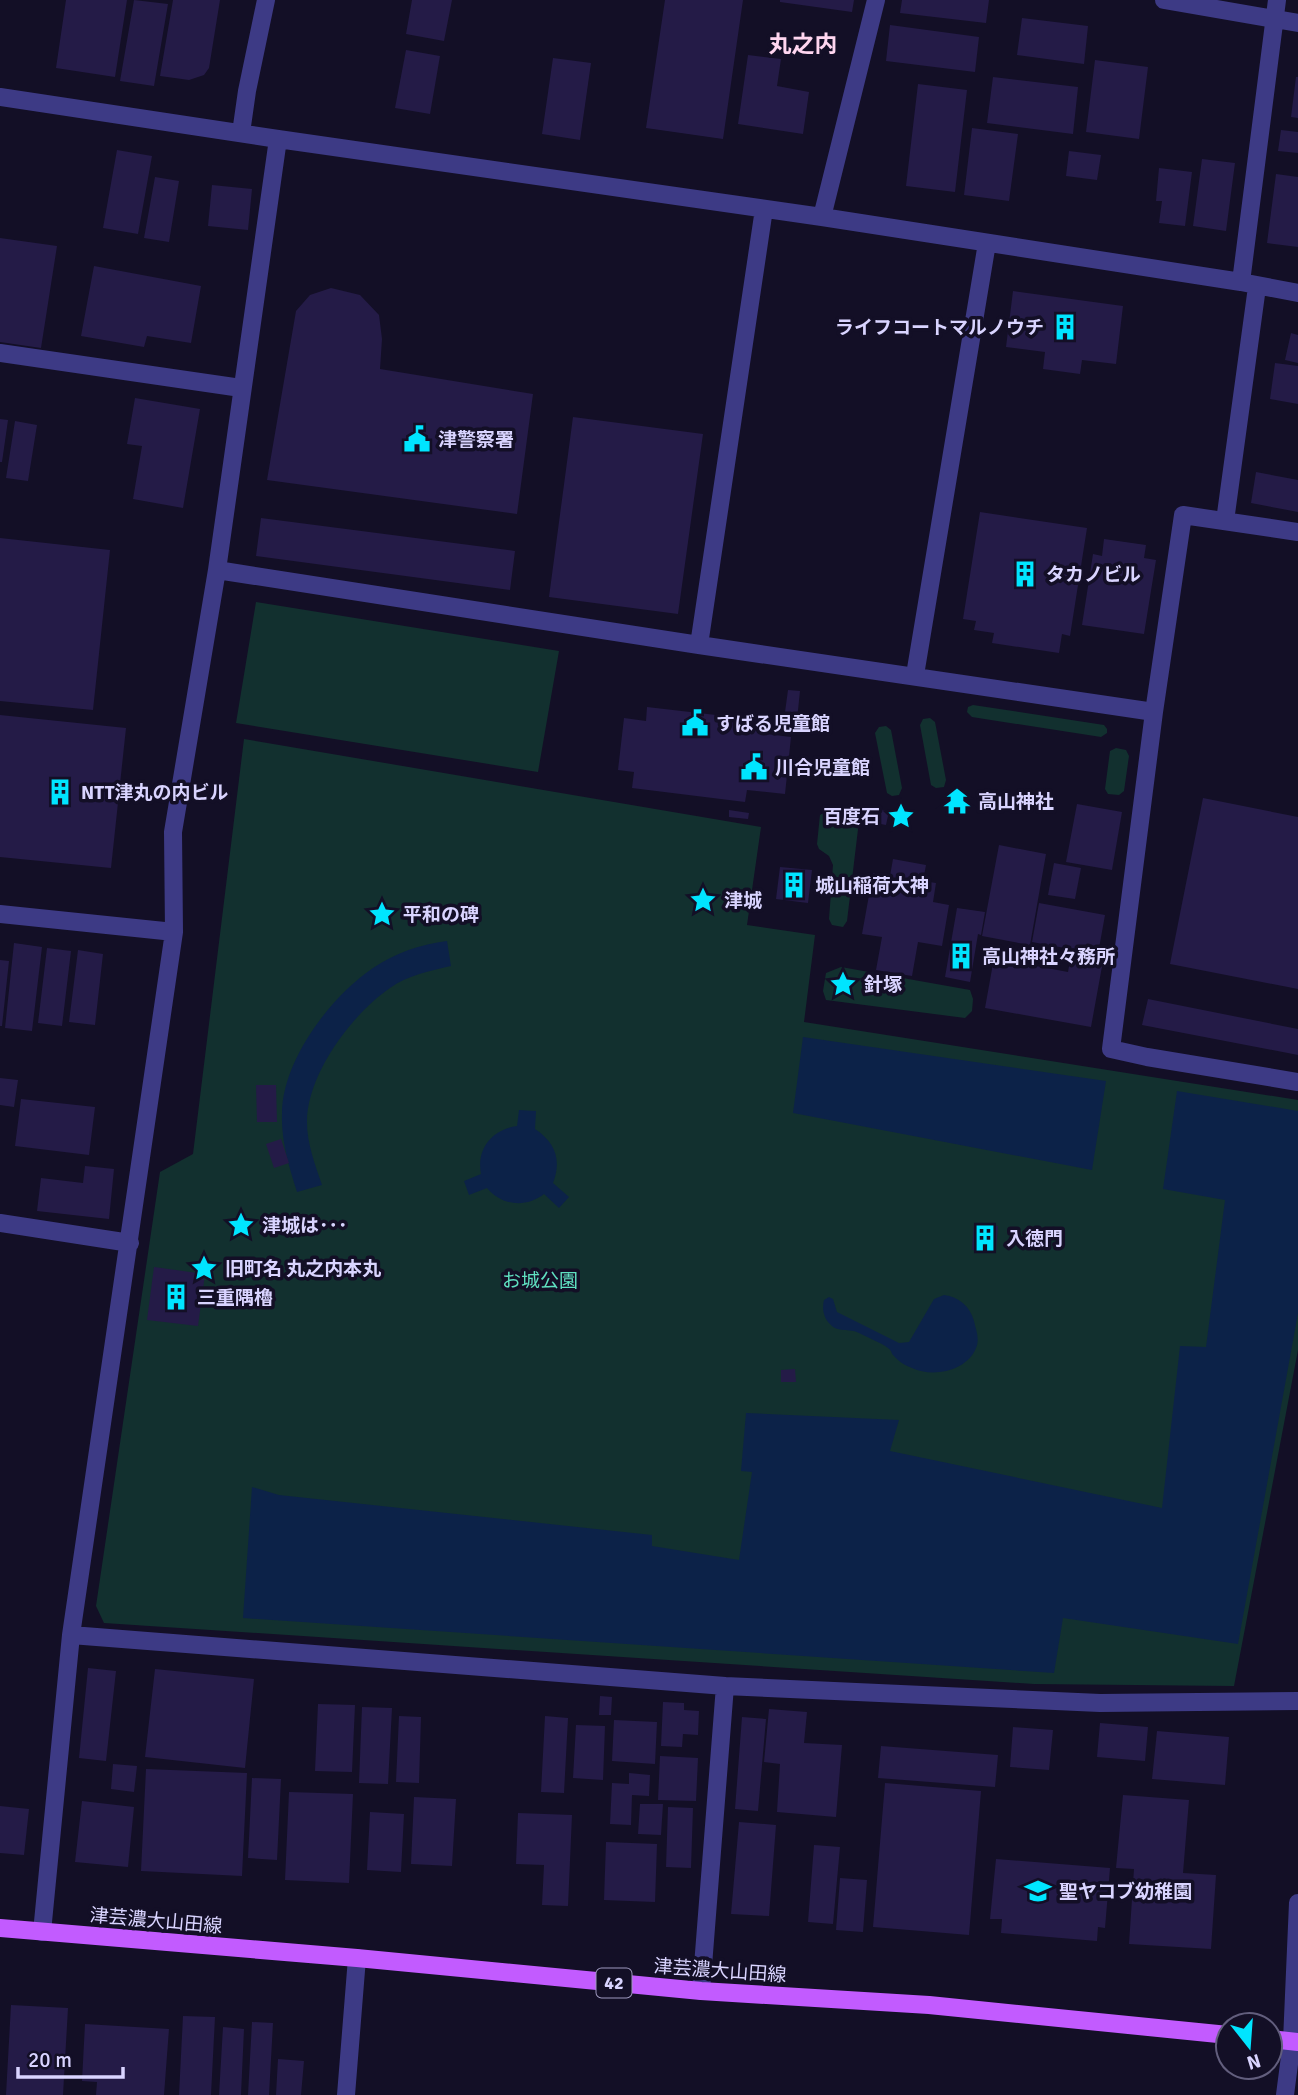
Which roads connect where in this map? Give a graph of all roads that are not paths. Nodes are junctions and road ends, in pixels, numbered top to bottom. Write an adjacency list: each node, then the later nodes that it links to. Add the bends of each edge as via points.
1 (266, 0): 8 (street)
2 (876, 0): 11 (street)
3 (1164, 0): 5 (street)
4 (1277, 0): 5 (street)
5 (1275, 19): 6 (street); 13 (street)
6 (1298, 23)
7 (0, 97): 8 (street)
8 (241, 133): 9 (street)
9 (278, 139): 10 (street); 16 (street)
10 (764, 209): 11 (street); 20 (street)
11 (822, 217): 12 (street)
12 (987, 243): 13 (street); 21 (street)
13 (1249, 284): 14 (street); 17 (street)
14 (1298, 293)
15 (0, 353): 16 (street)
16 (242, 388): 19 (street)
17 (1225, 521): 18 (street); 22 (street, via 1183,516)
18 (1298, 532)
19 (217, 570): 20 (street); 24 (street, via 173,832)
20 (699, 645): 21 (street)
21 (915, 676): 22 (street)
22 (1154, 712): 25 (street, via 1111,1049)
23 (0, 914): 24 (street)
24 (174, 932): 27 (street)
25 (1298, 1082)
26 (0, 1223): 27 (street)
27 (130, 1243): 28 (street)
28 (71, 1635): 29 (street); 33 (street)
29 (726, 1686): 30 (street, via 1100,1703); 35 (street)
30 (1298, 1701)
31 (1298, 1903): 37 (street)
32 (0, 1928): 33 (main road, 津芸濃大山田線 / 42)
33 (42, 1932): 34 (main road, 津芸濃大山田線 / 42)
34 (357, 1958): 35 (main road, 津芸濃大山田線 / 42); 38 (street)
35 (701, 1991): 36 (main road, 津芸濃大山田線 / 42, via 929,2005)
36 (1214, 2034)
37 (1295, 2042): 39 (street)
38 (346, 2095)
39 (1285, 2095)

